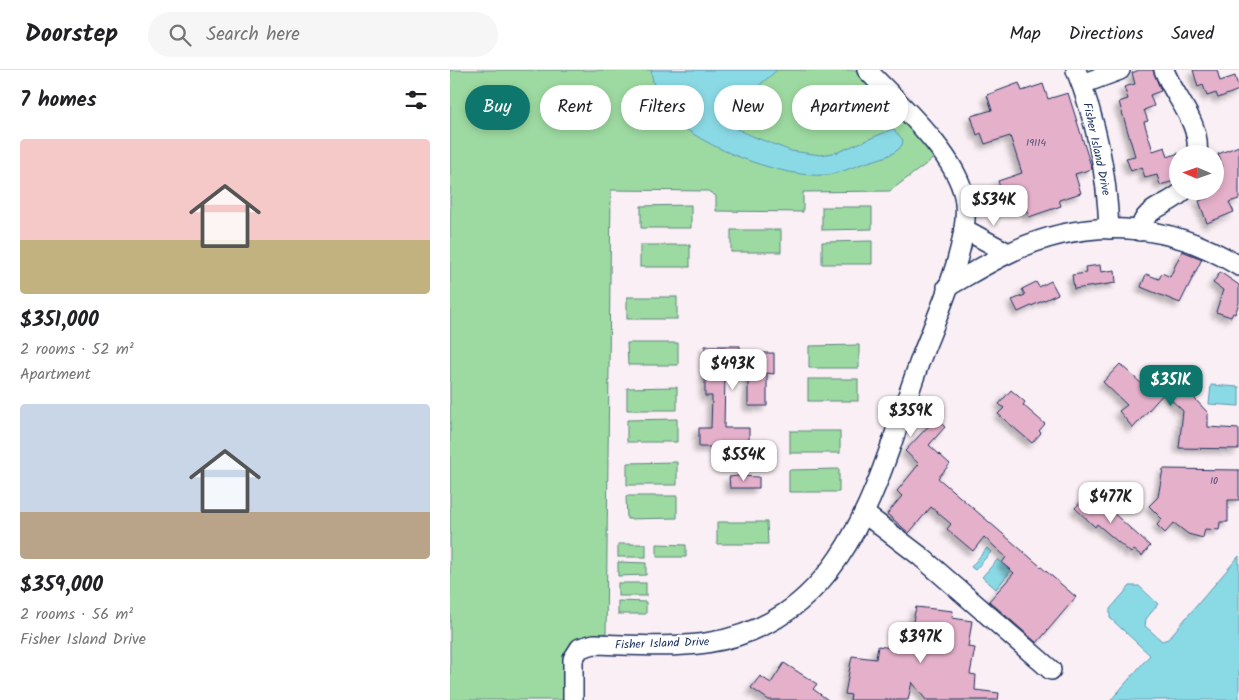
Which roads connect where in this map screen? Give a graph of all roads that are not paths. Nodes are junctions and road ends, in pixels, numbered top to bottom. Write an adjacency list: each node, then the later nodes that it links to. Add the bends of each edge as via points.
1 (867, 70): 8 (street, Fisher Island Drive, via 952,166 964,196)
2 (1120, 70): 4 (street)
3 (1164, 70): 5 (street, via 1195,127)
4 (1079, 77): 7 (street, Fisher Island Drive, via 1102,164 1108,198)
5 (1196, 145)
6 (1172, 200): 9 (street, via 1149,212)
7 (1108, 229): 9 (street); 10 (street, via 1068,233)
8 (964, 230): 10 (street); 12 (street, Fisher Island Drive)
9 (1140, 230): 11 (street, via 1182,238)
10 (1008, 253): 12 (street)
11 (1239, 266)
12 (947, 287): 13 (street, Fisher Island Drive)
13 (865, 514): 14 (street, via 906,544); 15 (street, Fisher Island Drive, via 846,549 825,577 789,609 753,628 707,643 594,644 580,648 573,659)
14 (1051, 670)
15 (574, 700)

